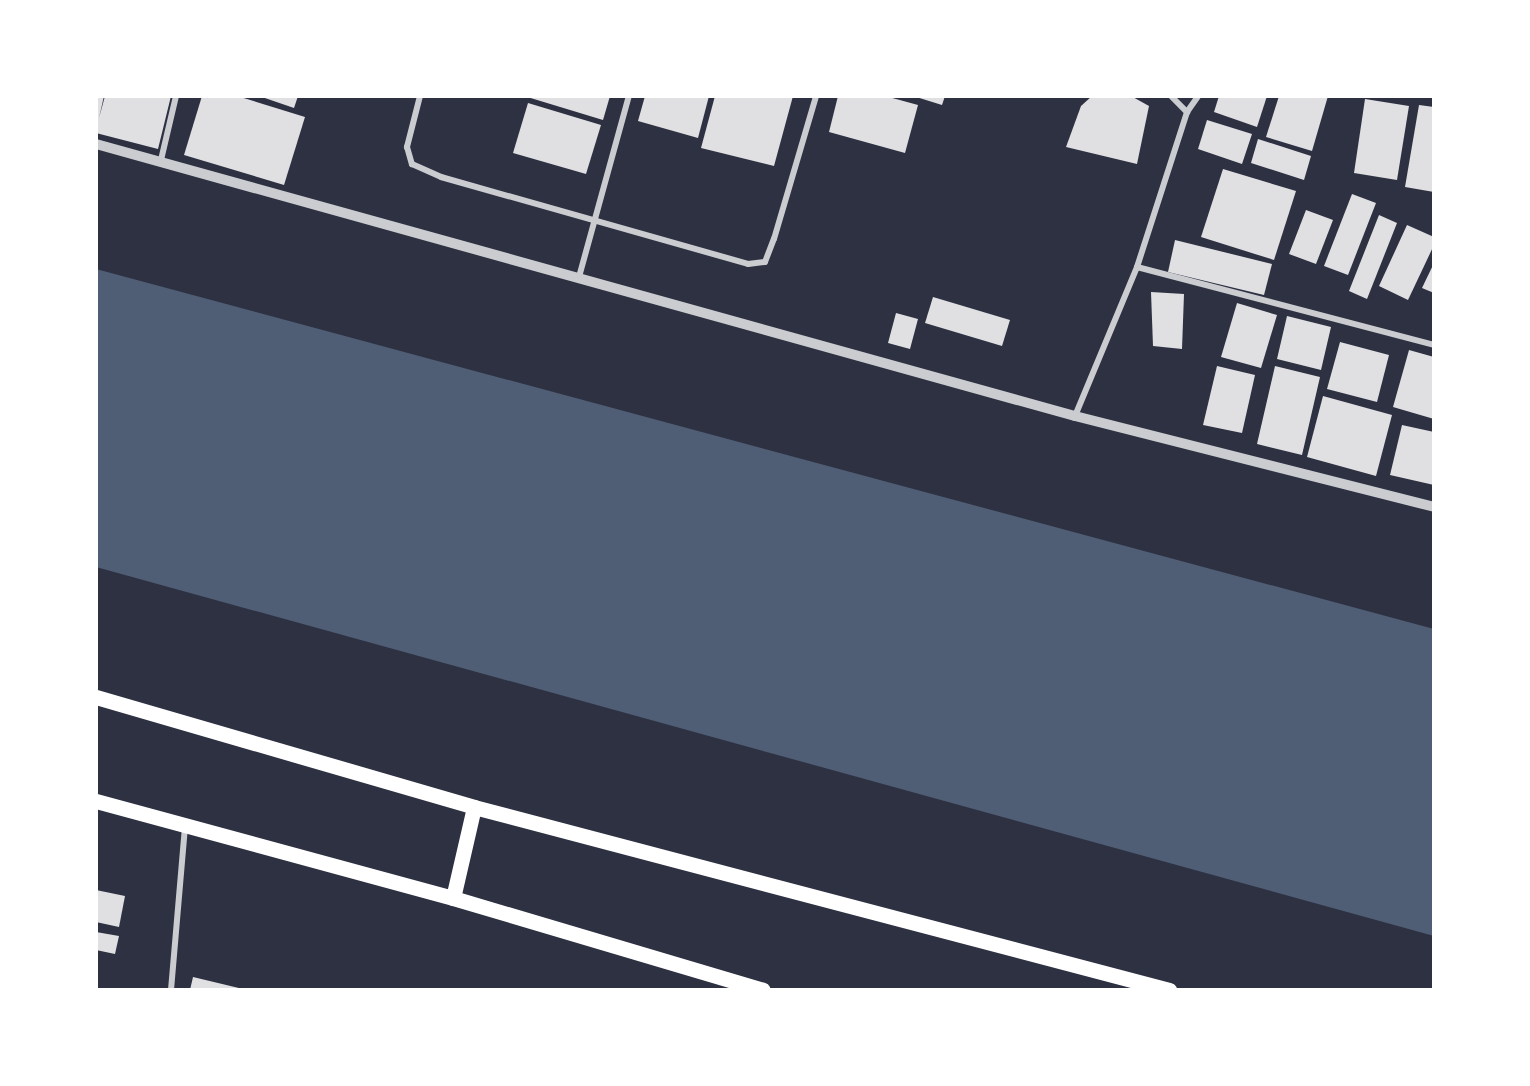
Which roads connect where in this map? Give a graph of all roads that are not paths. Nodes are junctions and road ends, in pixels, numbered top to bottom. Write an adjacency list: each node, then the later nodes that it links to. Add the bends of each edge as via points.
1 (176, 96): 9 (street)
2 (420, 96): 10 (street, via 407,147 412,164 441,177)
3 (628, 96): 10 (street)
4 (816, 96): 10 (street, via 765,262 748,264)
5 (1171, 96): 7 (street)
6 (1198, 96): 7 (street)
7 (1187, 112): 11 (street)
8 (96, 144): 9 (street)
9 (160, 160): 12 (street)
10 (596, 219): 12 (street)
11 (1137, 267): 13 (street); 14 (street)
12 (579, 277): 14 (street)
13 (1434, 345)
14 (1075, 416): 15 (street)
15 (1434, 507)
16 (96, 697): 18 (main road)
17 (96, 801): 19 (main road)
18 (474, 807): 20 (main road); 23 (main road)
19 (185, 826): 20 (main road); 21 (street)
20 (453, 898): 22 (main road)
21 (171, 990)
22 (764, 990)
23 (1169, 990)

